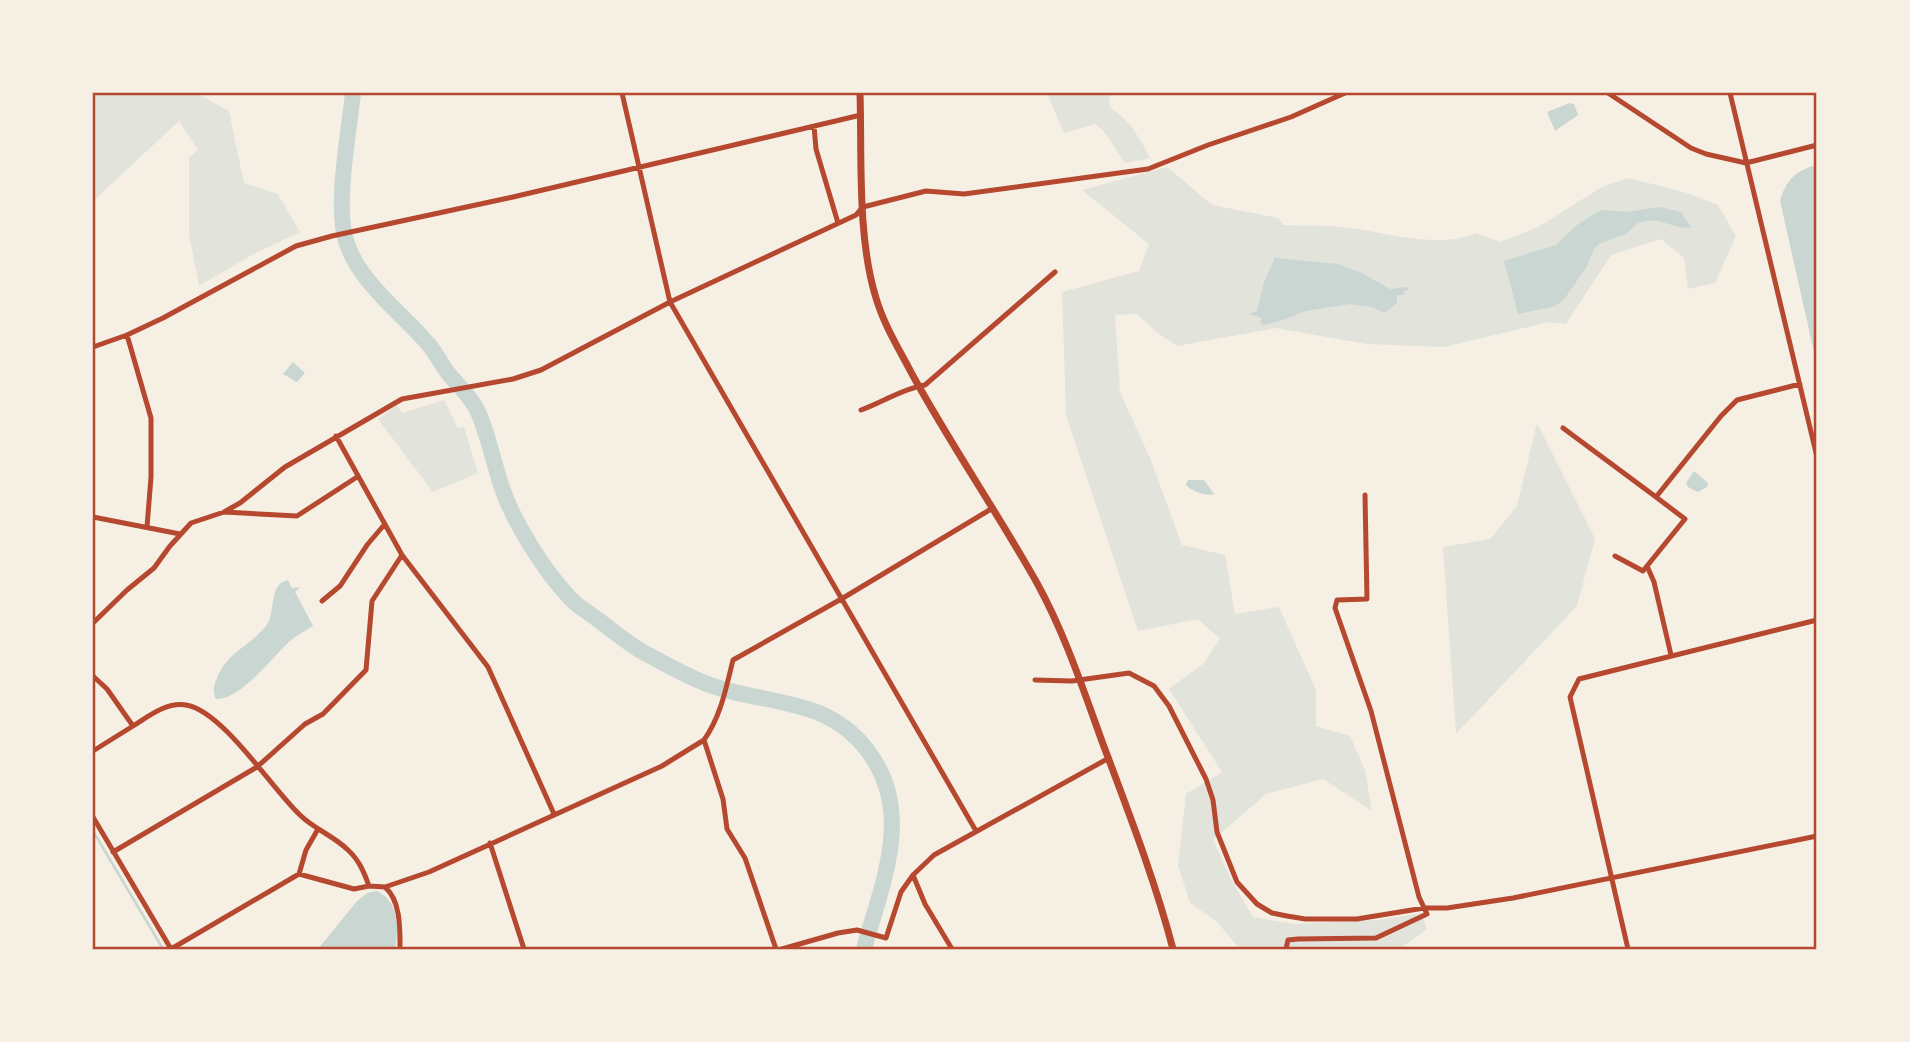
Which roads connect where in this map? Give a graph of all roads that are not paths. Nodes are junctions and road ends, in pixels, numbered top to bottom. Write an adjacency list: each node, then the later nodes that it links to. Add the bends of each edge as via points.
1 (622, 93): 10 (street)
2 (860, 93): 6 (main road)
3 (1345, 93): 11 (street, via 1147,169 964,194 926,191)
4 (1608, 93): 9 (street, via 1691,148)
5 (1730, 93): 9 (street)
6 (861, 115): 7 (street); 11 (main road)
7 (814, 126): 10 (street); 12 (street, via 816,149)
8 (1817, 145): 9 (street)
9 (1746, 163): 17 (street)
10 (639, 166): 14 (street); 15 (street, via 296,246)
11 (863, 207): 12 (street); 18 (main road, via 876,299)
12 (838, 223): 14 (street)
13 (1055, 272): 18 (street, via 925,385)
14 (670, 302): 21 (street, via 541,370 402,399); 35 (street)
15 (127, 335): 16 (street); 30 (street, via 151,418)
16 (93, 346)
17 (1800, 384): 22 (street); 25 (street, via 1737,400)
18 (918, 386): 19 (street); 26 (main road)
19 (861, 410)
20 (1563, 428): 25 (street)
21 (336, 436): 23 (street); 27 (street)
22 (1817, 457)
23 (357, 477): 27 (street, via 298,516); 29 (street)
24 (1365, 495): 60 (street, via 1367,599 1337,600 1335,608 1371,711)
25 (1656, 497): 34 (street, via 1685,519)
26 (991, 509): 35 (street); 41 (main road, via 1042,593)
27 (224, 512): 31 (street, via 191,523)
28 (93, 517): 30 (street)
29 (384, 525): 32 (street); 36 (street, via 340,586)
30 (147, 527): 31 (street)
31 (180, 534): 38 (street, via 154,569)
32 (402, 555): 47 (street, via 372,601 366,670 323,714 304,724); 48 (street, via 488,667)
33 (1615, 556): 34 (street, via 1643,571)
34 (1647, 566): 39 (street)
35 (843, 598): 44 (street, via 733,660 721,709); 51 (street)
36 (322, 601)
37 (1817, 620): 39 (street)
38 (93, 623)
39 (1671, 655): 57 (street, via 1579,679 1570,697)
40 (93, 676): 43 (street)
41 (1080, 679): 42 (street); 46 (main road); 60 (street, via 1129,673 1154,686 1206,779 1217,832 1237,882 1257,904 1272,913 1306,919 1357,919)
42 (1035, 680)
43 (133, 726): 45 (street); 47 (street, via 169,705 200,709 219,723)
44 (704, 740): 48 (street, via 662,766); 64 (street, via 723,799 727,829 746,858)
45 (93, 751)
46 (1109, 758): 51 (street); 67 (main road)
47 (257, 767): 50 (street, via 301,816); 54 (street)
48 (554, 814): 53 (street)
49 (93, 817): 54 (street)
50 (318, 828): 55 (street); 58 (street, via 349,850)
51 (976, 831): 56 (street, via 934,855)
52 (1817, 836): 57 (street)
53 (490, 843): 59 (street); 63 (street)
54 (113, 852): 61 (street)
55 (299, 874): 58 (street, via 354,889); 61 (street)
56 (913, 875): 65 (street, via 901,892 886,938 857,930); 66 (street)
57 (1611, 878): 60 (street, via 1513,898); 69 (street)
58 (369, 886): 59 (street)
59 (386, 887): 62 (street, via 398,915)
60 (1424, 908): 68 (street, via 1427,914 1376,938 1288,940)
61 (171, 949)
62 (400, 949)
63 (524, 949)
64 (776, 949)
65 (782, 949)
66 (952, 949)
67 (1173, 949)
68 (1286, 949)
69 (1628, 949)

